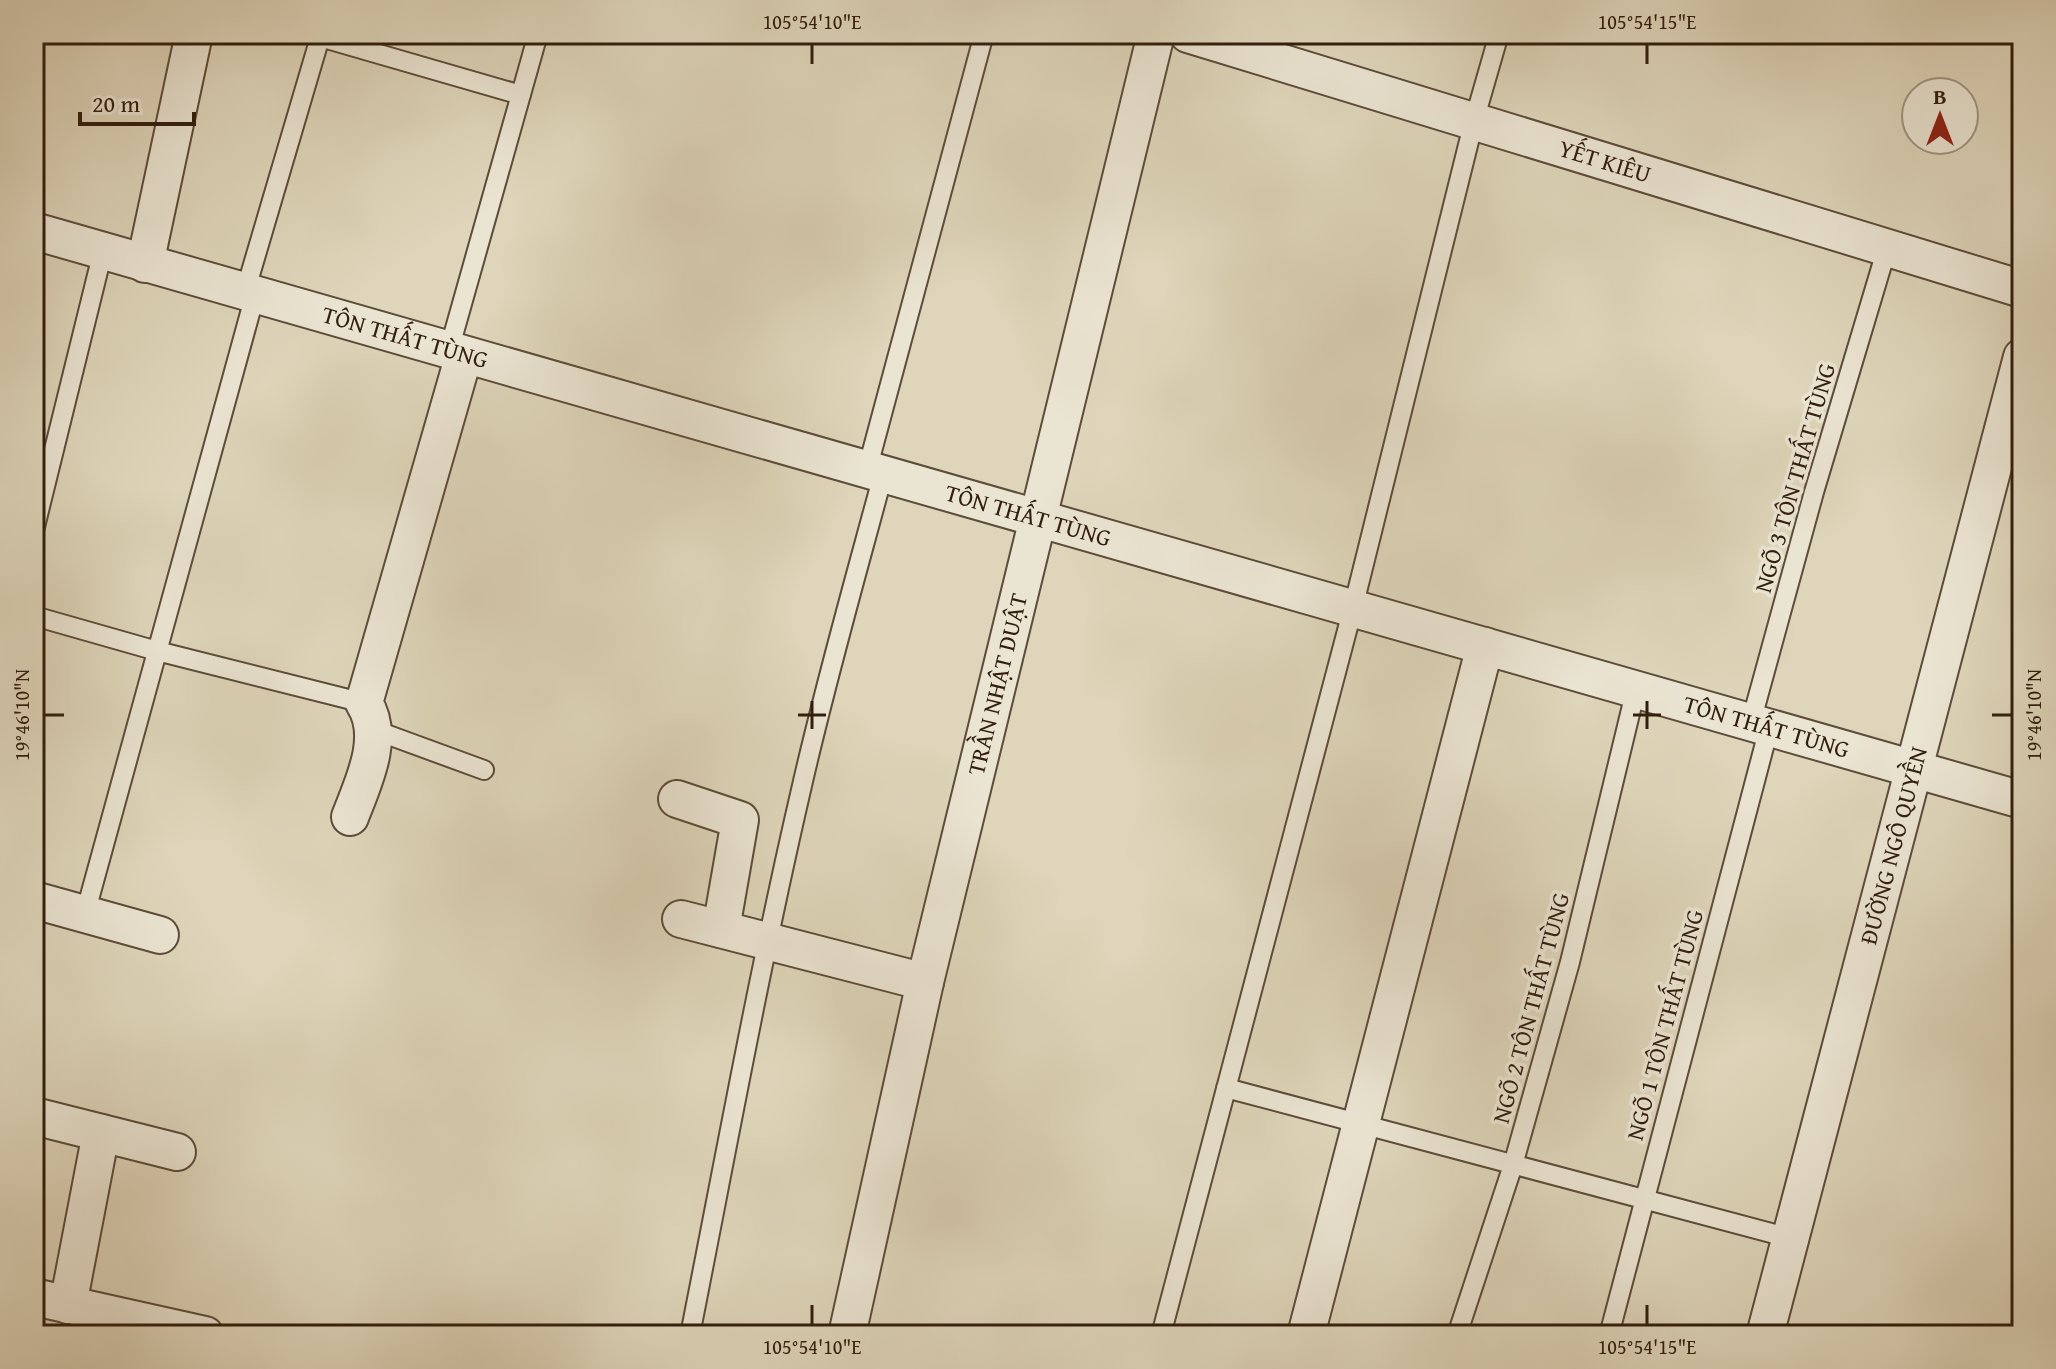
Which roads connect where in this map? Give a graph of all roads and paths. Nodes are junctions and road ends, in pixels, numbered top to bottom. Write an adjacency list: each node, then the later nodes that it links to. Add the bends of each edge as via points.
1 (194, 34): 13 (street)
2 (538, 34): 8 (lane)
3 (984, 34): 18 (lane)
4 (1156, 34): 19 (street, TRẦN NHẬT DUẬT)
5 (1188, 34): 9 (street, YẾT KIÊU)
6 (1499, 34): 9 (lane)
7 (320, 35): 8 (lane); 15 (lane)
8 (521, 95): 16 (lane)
9 (1474, 121): 11 (street, YẾT KIÊU); 21 (lane)
10 (34, 231): 12 (street, TÔN THẤT TÙNG)
11 (1887, 248): 14 (street, YẾT KIÊU); 27 (lane, NGÕ 3 TÔN THẤT TÙNG, via 1814,492)
12 (103, 251): 13 (street, TÔN THẤT TÙNG); 20 (lane)
13 (145, 264): 15 (street, TÔN THẤT TÙNG)
14 (2022, 289)
15 (250, 293): 16 (street, TÔN THẤT TÙNG); 24 (lane)
16 (456, 352): 18 (street, TÔN THẤT TÙNG); 26 (street)
17 (2022, 357): 28 (street, ĐƯỜNG NGÔ QUYỀN)
18 (875, 472): 19 (street, TÔN THẤT TÙNG); 38 (lane)
19 (1038, 519): 21 (street, TÔN THẤT TÙNG); 39 (street, TRẦN NHẬT DUẬT)
20 (34, 531)
21 (1353, 608): 23 (street, TÔN THẤT TÙNG); 40 (lane)
22 (34, 616): 24 (lane)
23 (1485, 646): 25 (street, TÔN THẤT TÙNG); 42 (street)
24 (157, 651): 26 (lane); 34 (lane)
25 (1636, 689): 27 (street, TÔN THẤT TÙNG); 45 (lane, NGÕ 2 TÔN THẤT TÙNG, via 1570,962)
26 (368, 716): 29 (lane); 32 (street, via 369,766)
27 (1760, 725): 28 (street, TÔN THẤT TÙNG); 46 (lane, NGÕ 1 TÔN THẤT TÙNG)
28 (1914, 769): 31 (street, TÔN THẤT TÙNG); 47 (street, ĐƯỜNG NGÔ QUYỀN)
29 (484, 770)
30 (677, 799): 36 (street, via 740,820)
31 (2022, 800)
32 (350, 817)
33 (34, 900): 34 (street)
34 (85, 914): 37 (street)
35 (681, 919): 36 (street)
36 (721, 929): 38 (street)
37 (160, 935)
38 (767, 941): 39 (street); 50 (lane)
39 (925, 982): 51 (street, TRẦN NHẬT DUẬT)
40 (1226, 1088): 42 (lane); 52 (lane)
41 (34, 1116): 43 (street)
42 (1361, 1122): 45 (lane); 53 (street)
43 (101, 1133): 44 (street); 48 (street)
44 (177, 1152)
45 (1513, 1165): 46 (lane); 54 (lane, NGÕ 2 TÔN THẤT TÙNG)
46 (1644, 1200): 47 (lane); 55 (lane, NGÕ 1 TÔN THẤT TÙNG)
47 (1790, 1238): 56 (street, ĐƯỜNG NGÔ QUYỀN)
48 (51, 1301): 49 (street)
49 (205, 1335)
50 (690, 1335)
51 (847, 1335)
52 (1161, 1335)
53 (1306, 1335)
54 (1457, 1335)
55 (1609, 1335)
56 (1765, 1335)

